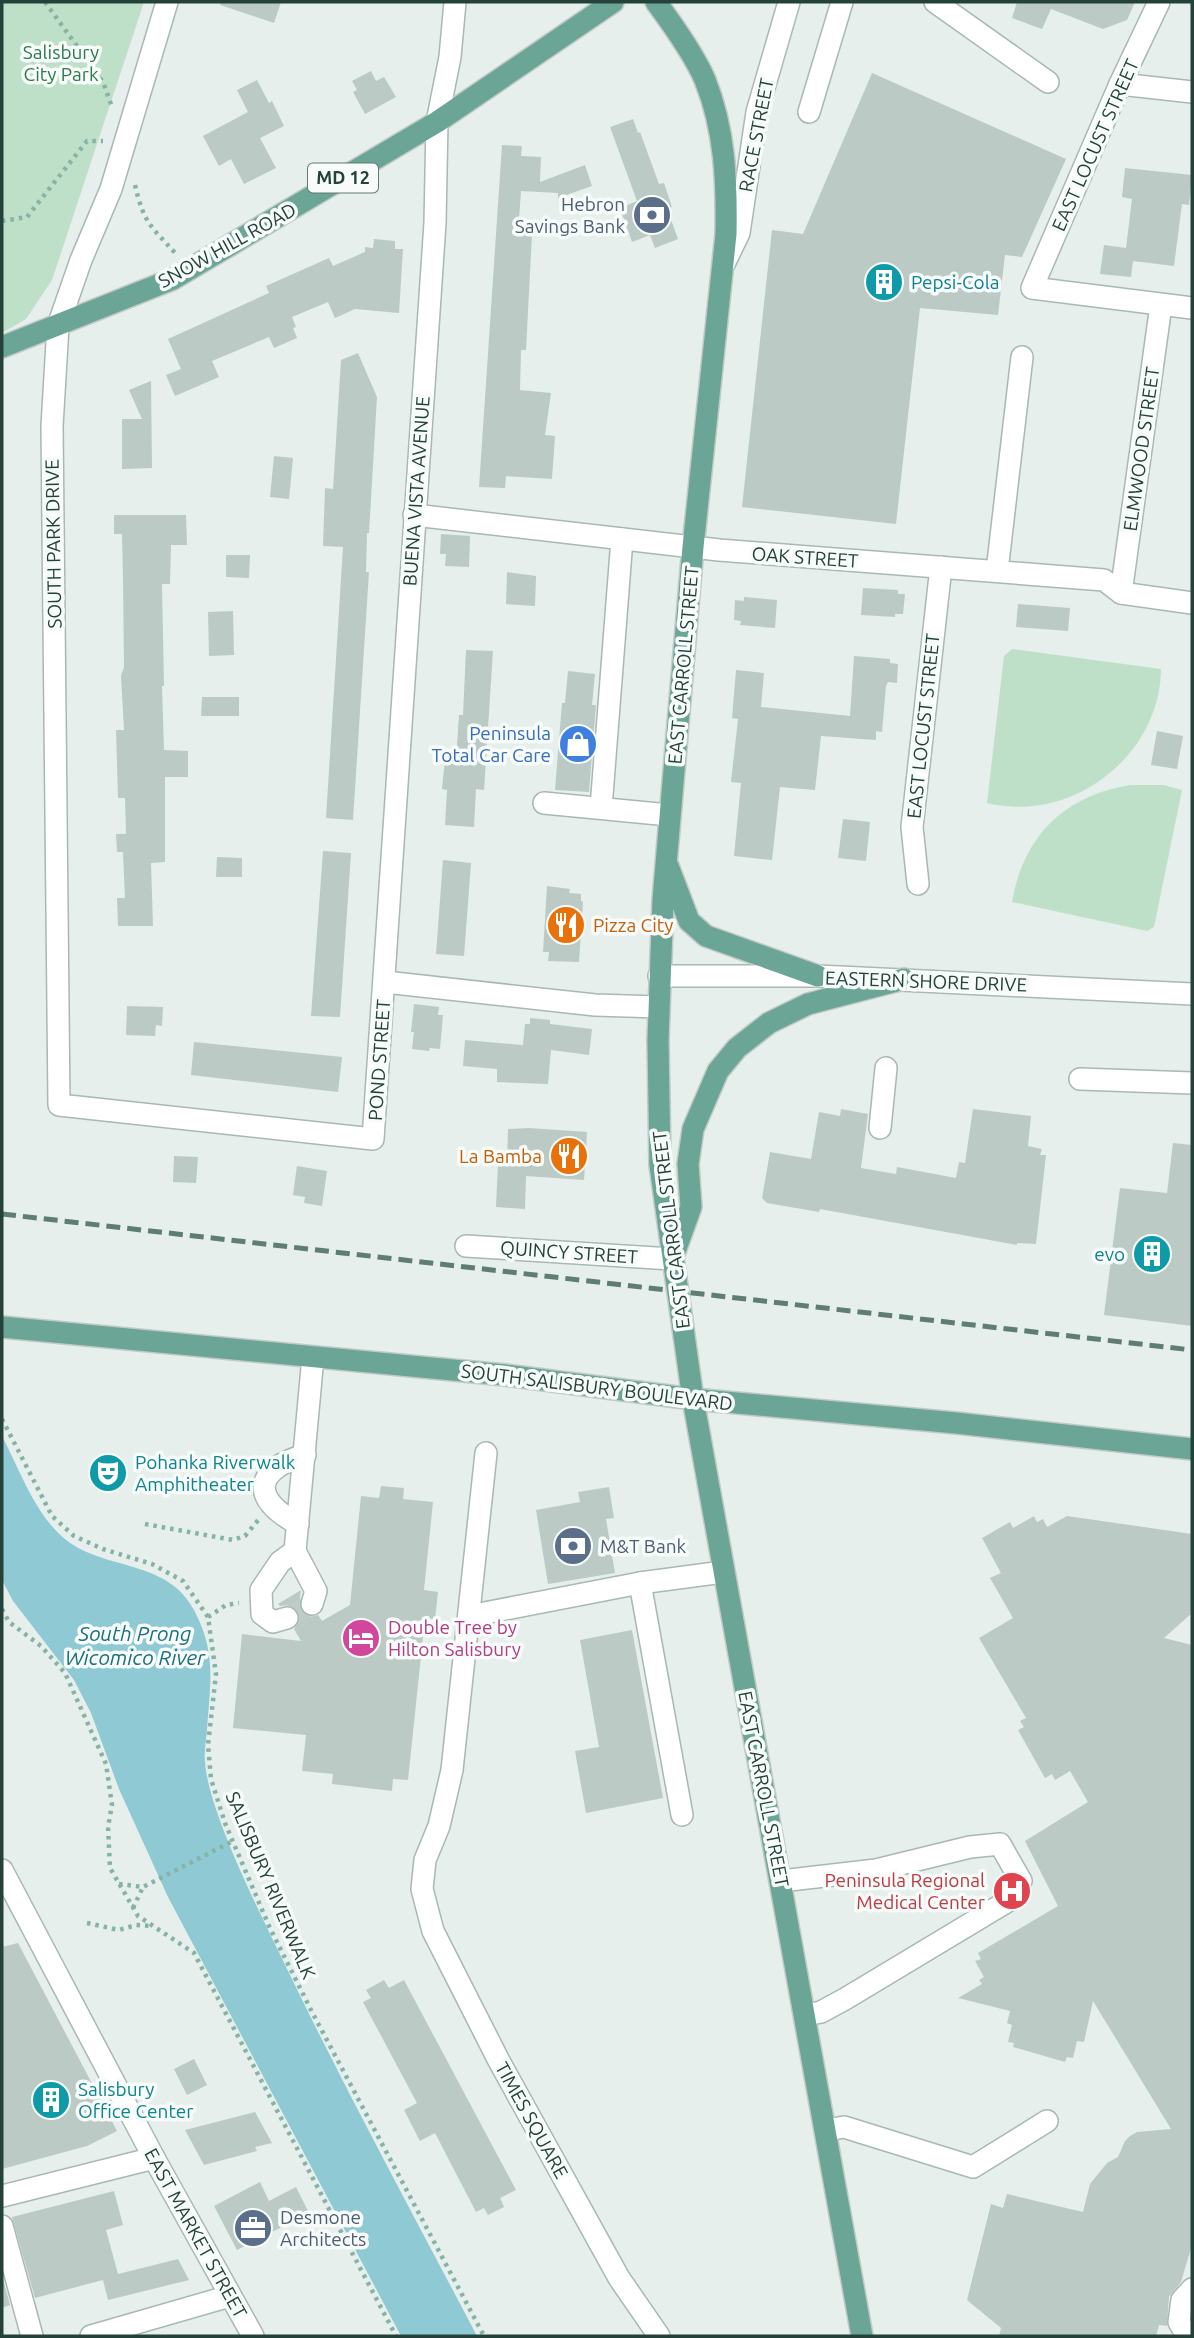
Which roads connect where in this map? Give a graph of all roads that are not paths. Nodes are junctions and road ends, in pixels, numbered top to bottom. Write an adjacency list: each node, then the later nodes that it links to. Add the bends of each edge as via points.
1 (167, 2): 17 (street, SOUTH PARK DRIVE, via 111,189)
2 (456, 2): 13 (street, BUENA VISTA AVENUE)
3 (613, 2): 13 (main road, SNOW HILL ROAD / MD 12)
4 (656, 2): 14 (main road, EAST CARROLL STREET, via 704,79 720,132 727,186)
5 (789, 2): 14 (street, RACE STREET, via 757,112 739,233)
6 (842, 2): 12 (street)
7 (935, 2): 9 (street)
8 (1159, 2): 10 (street, EAST LOCUST STREET)
9 (1048, 82)
10 (1120, 84): 11 (street); 15 (street, EAST LOCUST STREET, via 1032,288)
11 (1192, 92)
12 (809, 112)
13 (437, 122): 17 (main road, SNOW HILL ROAD / MD 12, via 173,279); 20 (street, BUENA VISTA AVENUE, via 435,223)
14 (722, 268): 22 (main road, EAST CARROLL STREET)
15 (1161, 304): 16 (street); 25 (street, ELMWOOD STREET)
16 (1192, 308)
17 (58, 326): 18 (main road, SNOW HILL ROAD / MD 12); 41 (street, SOUTH PARK DRIVE, via 52,426)
18 (2, 347)
19 (1022, 358): 24 (street)
20 (414, 515): 21 (street, OAK STREET); 35 (street, BUENA VISTA AVENUE)
21 (622, 539): 22 (street, OAK STREET); 28 (street)
22 (693, 547): 23 (street, OAK STREET); 29 (main road, EAST CARROLL STREET)
23 (941, 567): 24 (street, OAK STREET); 31 (street, EAST LOCUST STREET, via 912,827)
24 (997, 571): 25 (street, OAK STREET, via 1104,580)
25 (1121, 593): 26 (street, OAK STREET)
26 (1192, 603)
27 (544, 803): 28 (street)
28 (601, 808): 29 (street)
29 (669, 814): 30 (main road, EAST CARROLL STREET)
30 (666, 861): 32 (main road, EAST CARROLL STREET); 33 (main road, via 689,921 706,936)
31 (918, 884)
32 (659, 976): 33 (street, EASTERN SHORE DRIVE); 37 (main road, EAST CARROLL STREET)
33 (818, 976): 34 (street, EASTERN SHORE DRIVE)
34 (904, 979): 36 (street, EASTERN SHORE DRIVE); 44 (main road, via 808,1004 769,1023 737,1048 718,1072 693,1129 688,1164 691,1207)
35 (385, 982): 37 (street, POND STREET, via 596,1005); 41 (street, POND STREET, via 373,1139)
36 (1192, 994)
37 (659, 1007): 44 (main road, EAST CARROLL STREET, via 660,1164)
38 (886, 1068): 42 (street)
39 (1080, 1079): 40 (street)
40 (1192, 1083)
41 (59, 1105)
42 (880, 1128)
43 (466, 1246): 44 (street, QUINCY STREET)
44 (673, 1259): 47 (main road, EAST CARROLL STREET)
45 (2, 1327): 46 (main road, SOUTH SALISBURY BOULEVARD)
46 (313, 1357): 47 (main road, SOUTH SALISBURY BOULEVARD); 50 (street)
47 (693, 1399): 48 (main road, SOUTH SALISBURY BOULEVARD); 53 (main road, EAST CARROLL STREET)
48 (1192, 1449)
49 (486, 1453): 56 (street, TIMES SQUARE)
50 (305, 1455): 51 (street); 51 (street, via 275,1467 264,1487 279,1514)
51 (298, 1524): 52 (street)
52 (295, 1551): 55 (street, via 316,1591); 57 (street, via 280,1562 261,1590 262,1614 273,1622)
53 (723, 1572): 54 (street); 60 (main road, EAST CARROLL STREET)
54 (640, 1583): 56 (street); 58 (street)
55 (312, 1604)
56 (469, 1616): 72 (street, TIMES SQUARE, via 452,1770 439,1826 425,1860 424,1894 433,1931 619,2278)
57 (287, 1618)
58 (682, 1815)
59 (2, 1870): 64 (street, EAST MARKET STREET)
60 (781, 1881): 61 (main road, EAST CARROLL STREET); 61 (street, via 876,1870 1000,1844 1021,1881 1008,1901 850,1996)
61 (806, 2015): 63 (main road, EAST CARROLL STREET)
62 (1047, 2121): 63 (street, via 973,2167 844,2127)
63 (826, 2130): 73 (main road, EAST CARROLL STREET)
64 (154, 2158): 65 (street); 68 (street, EAST MARKET STREET)
65 (2, 2196)
66 (2, 2226): 69 (street)
67 (1192, 2289): 74 (street, via 1182,2300 1179,2322)
68 (230, 2296): 70 (street); 71 (street, EAST MARKET STREET)
69 (32, 2336)
70 (91, 2336)
71 (253, 2336)
72 (659, 2336)
73 (862, 2336)
74 (1187, 2336)

